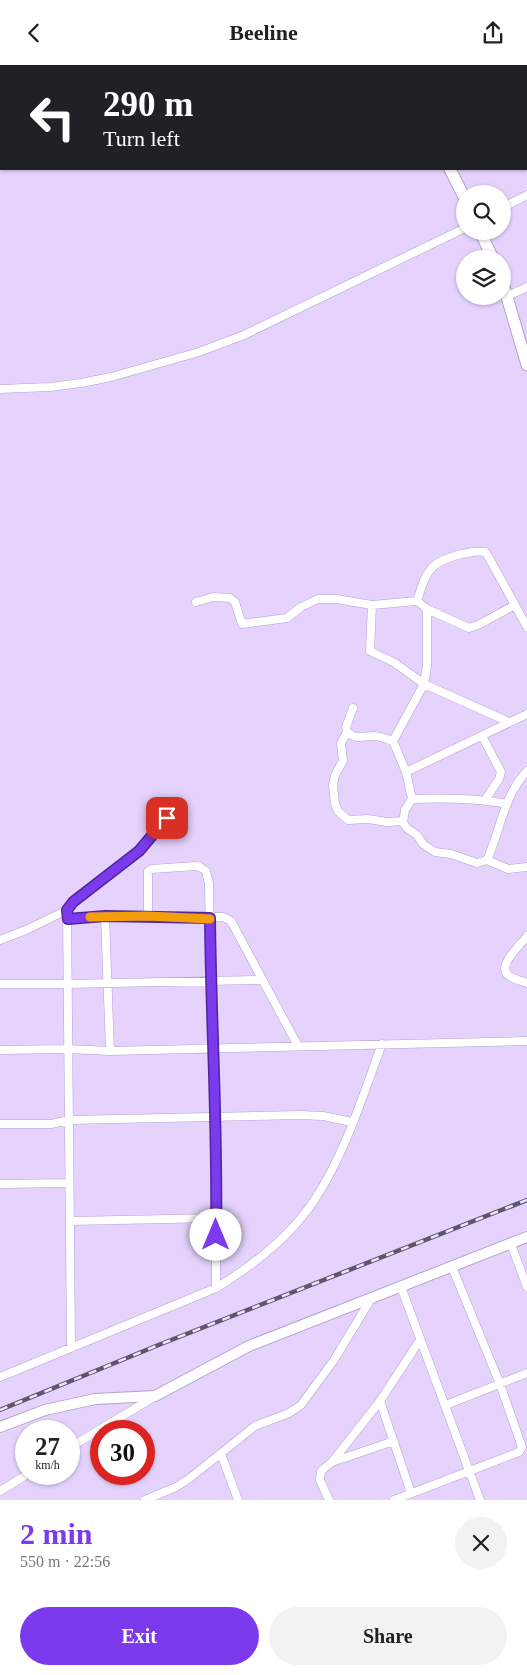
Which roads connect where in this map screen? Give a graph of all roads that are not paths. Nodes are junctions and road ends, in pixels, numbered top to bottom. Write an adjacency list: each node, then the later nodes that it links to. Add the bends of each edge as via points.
1 (450, 170): 2 (main road)
2 (458, 185)
3 (527, 195): 4 (street)
4 (511, 204)
5 (456, 232): 10 (street, via 244,335 199,352 81,383)
6 (527, 287): 7 (street)
7 (511, 295)
8 (510, 305): 9 (main road)
9 (527, 365)
10 (0, 389)
11 (417, 601): 13 (street); 14 (street, via 425,577 437,562 481,551 488,556); 15 (street)
12 (196, 602): 13 (street, via 213,597 230,598 235,602 242,624 287,618 318,599)
13 (372, 605): 17 (street, via 370,651 395,663)
14 (516, 605): 15 (street, via 469,628); 16 (street)
15 (427, 609): 17 (street)
16 (527, 627)
17 (424, 684): 20 (street); 23 (street)
18 (353, 708): 21 (street)
19 (527, 714): 20 (street)
20 (509, 722): 22 (street)
21 (347, 731): 23 (street, via 359,738 374,736); 30 (street, via 341,743 342,761 335,775 338,811 348,820)
22 (482, 736): 25 (street); 27 (street, via 500,772)
23 (393, 741): 25 (street)
24 (527, 771): 28 (street)
25 (406, 773): 26 (street)
26 (412, 799): 27 (street); 30 (street)
27 (486, 800): 28 (street)
28 (507, 804): 31 (street)
29 (167, 818): 33 (street, via 139,851)
30 (403, 821): 31 (street, via 423,844 435,852 477,863)
31 (487, 861): 32 (street, via 508,869)
32 (527, 867)
33 (67, 910): 37 (street); 39 (street)
34 (105, 916): 35 (street); 37 (street); 44 (street)
35 (148, 916): 36 (street); 36 (street, via 148,871 154,867 196,866 206,873 209,884)
36 (210, 918): 40 (street, via 223,917 231,921); 41 (street)
37 (68, 919): 45 (street)
38 (527, 936): 42 (street, via 513,952 506,969 511,977)
39 (0, 940)
40 (262, 980): 41 (street); 48 (street)
41 (210, 982): 44 (street); 49 (street)
42 (527, 983)
43 (0, 984): 45 (street)
44 (108, 984): 45 (street); 52 (street)
45 (67, 985): 50 (street)
46 (527, 1041): 47 (street)
47 (382, 1044): 48 (street); 55 (street)
48 (298, 1046): 49 (street)
49 (212, 1047): 52 (street); 53 (street)
50 (68, 1049): 51 (street); 52 (street); 54 (street)
51 (0, 1050)
52 (110, 1051)
53 (216, 1115): 54 (street); 55 (street, via 322,1116); 59 (street)
54 (70, 1119): 56 (street, via 51,1124); 57 (street)
55 (352, 1122): 66 (street, via 332,1172 315,1201 270,1249)
56 (0, 1124)
57 (69, 1183): 58 (street); 60 (street)
58 (0, 1184)
59 (216, 1218): 60 (street); 66 (street)
60 (71, 1221): 69 (street)
61 (527, 1237): 62 (street)
62 (511, 1244): 63 (street); 65 (street)
63 (452, 1267): 64 (street); 72 (street)
64 (401, 1287): 67 (street); 68 (street)
65 (527, 1287)
66 (216, 1288): 69 (street)
67 (371, 1299): 73 (street, via 249,1346); 79 (street, via 334,1361 301,1405 255,1426)
68 (420, 1340): 74 (street); 75 (street)
69 (71, 1347): 71 (street)
70 (527, 1373): 72 (street)
71 (0, 1377)
72 (500, 1384): 75 (street); 81 (street, via 522,1447 519,1452)
73 (155, 1396): 76 (street, via 95,1399 46,1410); 77 (street)
74 (380, 1401): 78 (street); 80 (street)
75 (446, 1405): 81 (street)
76 (0, 1427)
77 (80, 1441)
78 (394, 1441): 80 (street); 84 (street)
79 (221, 1454): 85 (street, via 176,1487); 86 (street)
80 (332, 1462): 87 (street, via 320,1474)
81 (470, 1471): 84 (street); 89 (street)
82 (15, 1482): 83 (street)
83 (0, 1491)
84 (411, 1493): 88 (street)
85 (146, 1500)
86 (238, 1500)
87 (329, 1500)
88 (394, 1500)
89 (480, 1500)

